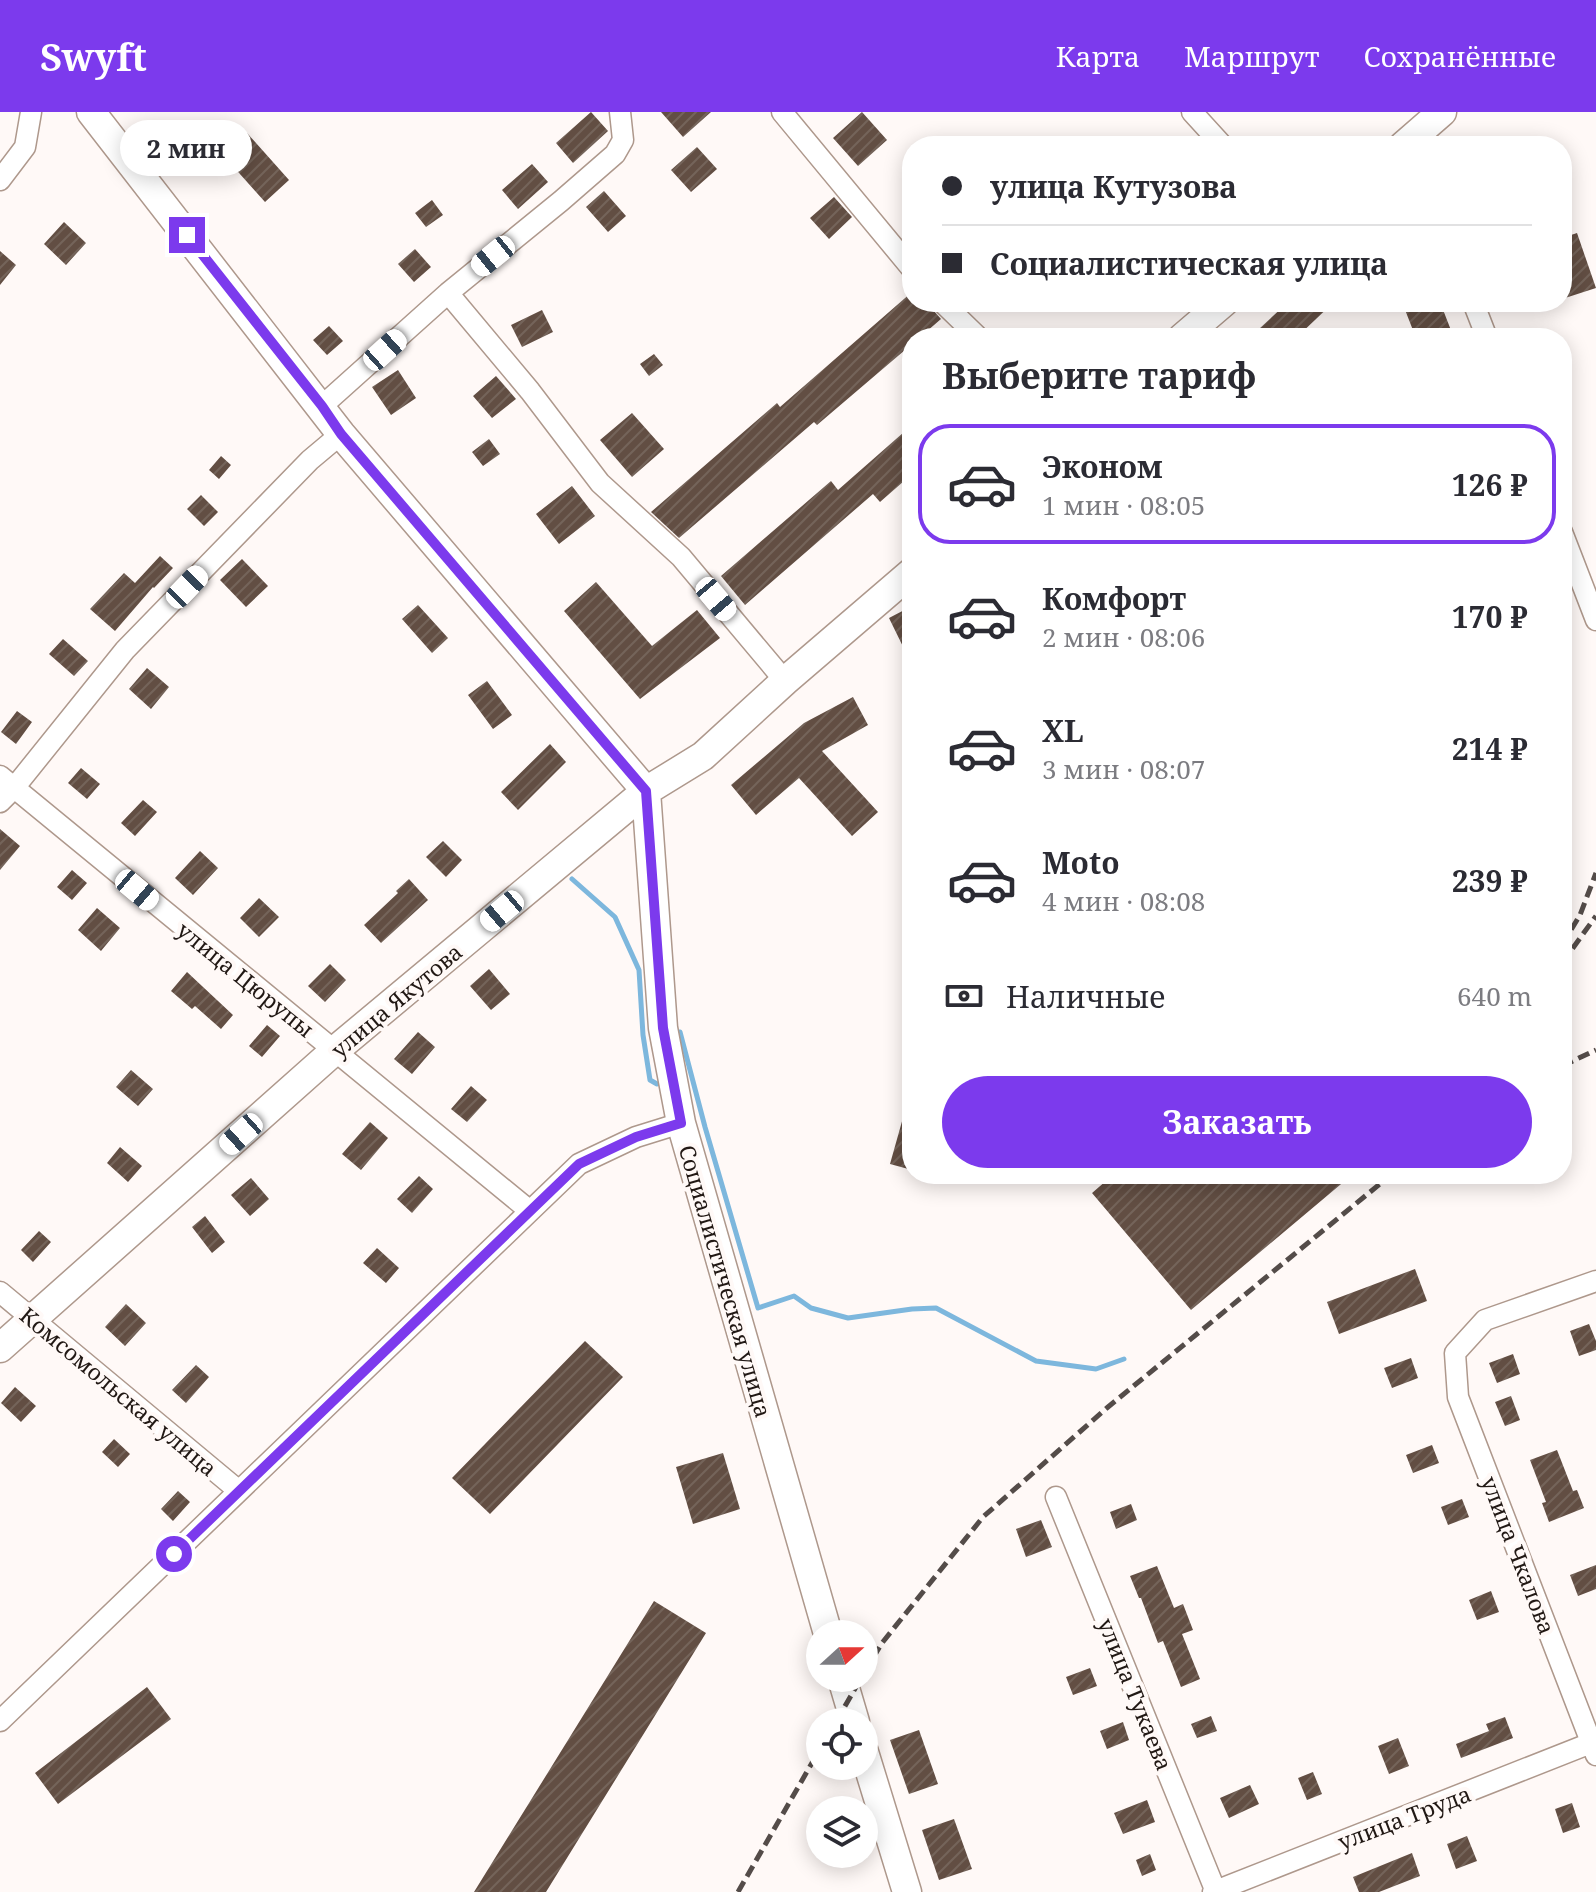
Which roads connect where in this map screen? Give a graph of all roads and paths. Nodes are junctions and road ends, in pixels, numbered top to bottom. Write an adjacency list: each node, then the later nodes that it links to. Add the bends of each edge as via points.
1 (31, 112): 9 (street, via 25,147)
2 (91, 112): 16 (street)
3 (620, 112): 11 (street, via 623,140 615,154)
4 (782, 112): 10 (street)
5 (1192, 112): 7 (street)
6 (1442, 112): 8 (street)
7 (1214, 136)
8 (1414, 136)
9 (0, 180)
10 (902, 257)
11 (448, 293): 16 (street); 21 (street, via 600,483 681,557)
12 (952, 312): 14 (street)
13 (1212, 312): 15 (street)
14 (969, 328)
15 (1194, 328)
16 (322, 406): 17 (street)
17 (341, 434): 22 (street, via 125,650); 23 (street)
18 (1572, 558): 20 (street)
19 (902, 581): 21 (street, улица Якутова)
20 (1596, 620)
21 (785, 681): 23 (street, улица Якутова, via 703,756)
22 (5, 789): 24 (street, улица Цюрупы)
23 (646, 791): 24 (street, улица Якутова); 25 (street, Социалистическая улица, via 663,1028)
24 (333, 1052): 26 (street, улица Цюрупы); 29 (street, улица Якутова)
25 (681, 1123): 26 (street, via 579,1164); 33 (street, Социалистическая улица)
26 (530, 1211): 31 (street)
27 (1596, 1281): 35 (street, улица Чкалова, via 1485,1320 1455,1353 1458,1397)
28 (0, 1292): 29 (street, Комсомольская улица)
29 (33, 1320): 30 (street, улица Якутова); 31 (street, Комсомольская улица)
30 (0, 1348)
31 (239, 1491): 34 (street)
32 (1056, 1497): 38 (street, улица Тукаева)
33 (824, 1620)
34 (0, 1721)
35 (1595, 1746): 38 (street, улица Труда)
36 (873, 1780): 37 (street)
37 (907, 1892)
38 (1215, 1892)

